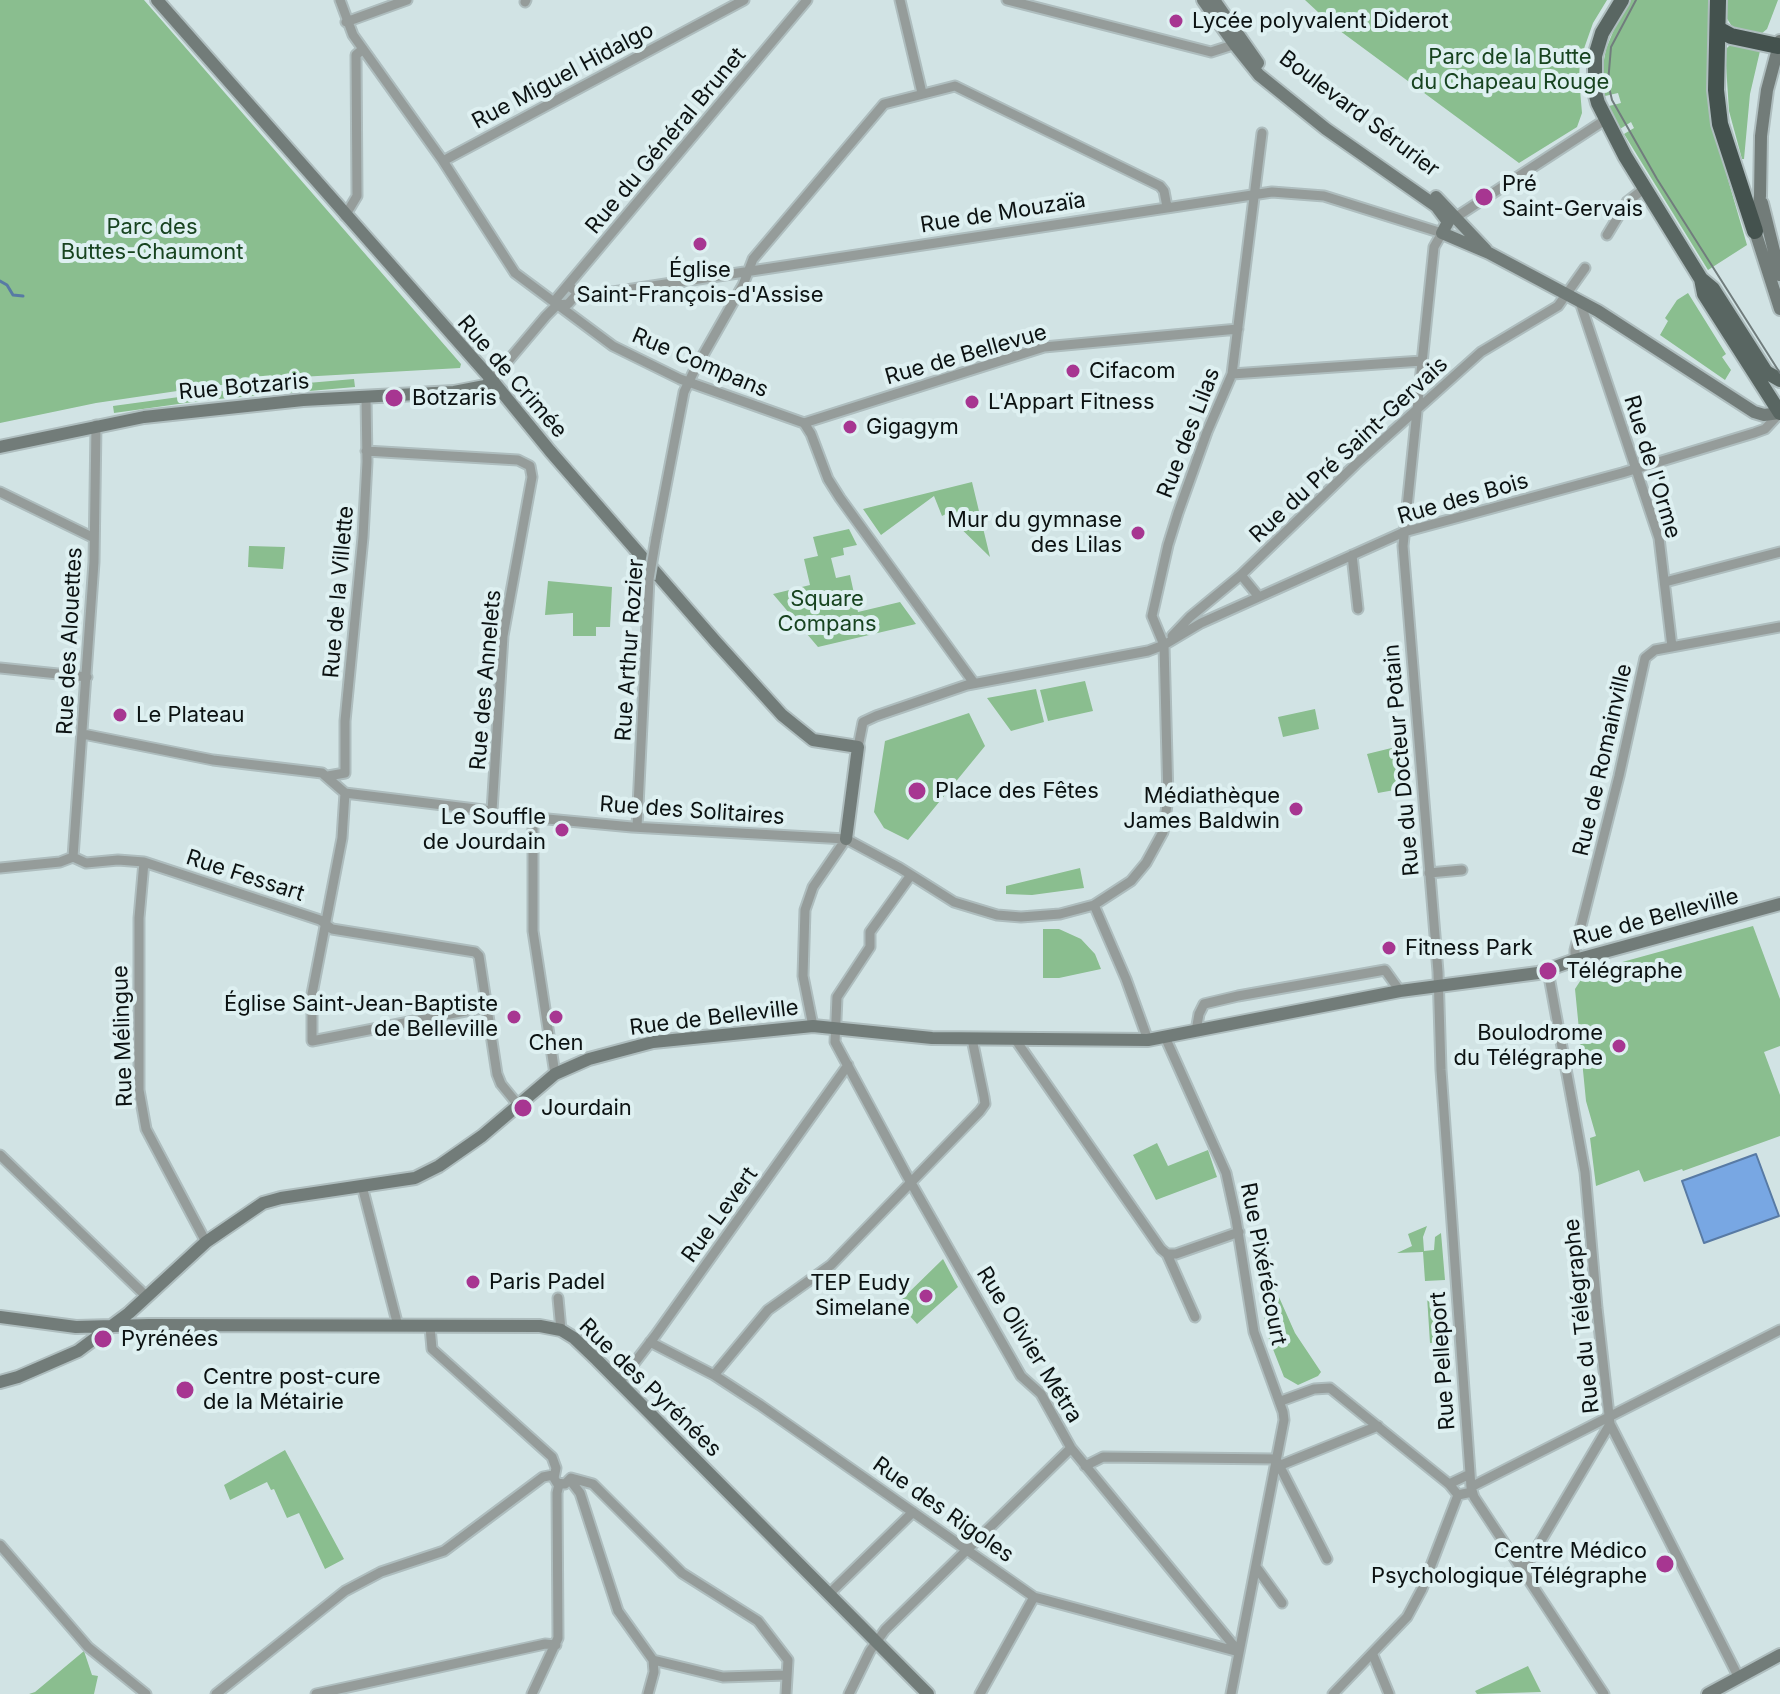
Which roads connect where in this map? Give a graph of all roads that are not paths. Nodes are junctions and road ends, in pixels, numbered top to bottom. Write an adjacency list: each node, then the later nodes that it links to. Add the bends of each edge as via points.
1 (157, 0): 25 (street, Rue de Crimée)
2 (340, 0): 12 (street, Rue Compans)
3 (407, 0): 12 (street)
4 (744, 0): 20 (street, Rue Miguel Hidalgo)
5 (807, 0): 34 (street, Rue du Général Brunet)
6 (900, 0): 17 (street)
7 (1007, 0): 15 (street, via 1211,52)
8 (1203, 0): 15 (street, Boulevard Sérurier)
9 (1214, 0): 15 (street, Boulevard Sérurier)
10 (1622, 0): 18 (main road, via 1595,56 1595,92)
11 (1718, 0): 13 (highway)
12 (346, 22): 16 (street, Rue Compans)
13 (1718, 29): 14 (highway); 27 (highway, via 1720,124)
14 (1779, 43): 23 (street, via 1761,136)
15 (1239, 44): 26 (street, Boulevard Sérurier, via 1319,114 1442,201)
16 (363, 49): 20 (street, Rue Compans); 25 (street, via 356,55 357,196)
17 (922, 93): 24 (street, Rue Arthur Rozier, via 955,86 1160,186); 31 (street, Rue Arthur Rozier, via 884,104)
18 (1605, 120): 21 (main road); 26 (street)
19 (1262, 133): 22 (street, Rue des Lilas)
20 (443, 161): 38 (street, Rue Compans, via 515,273)
21 (1645, 188): 28 (street, via 1627,202); 33 (main road)
22 (1254, 194): 24 (street, Rue de Mouzaïa); 26 (street, Rue de Mouzaïa, via 1324,196); 40 (street, Rue des Lilas)
23 (1760, 196): 27 (street); 32 (street)
24 (1167, 207): 31 (street, Rue de Mouzaïa)
25 (345, 216): 43 (street, Rue de Crimée)
26 (1449, 224): 29 (street, Boulevard Sérurier); 29 (street, Boulevard Sérurier); 41 (street, Rue du Docteur Potain, via 1434,247)
27 (1755, 231): 39 (street)
28 (1607, 235)
29 (1489, 253): 36 (street, Boulevard Sérurier)
30 (1585, 268): 36 (street, Rue du Pré Saint-Gervais)
31 (748, 271): 35 (street, Rue de Mouzaïa); 45 (street, Rue Arthur Rozier)
32 (1780, 275)
33 (1701, 279): 44 (main road, via 1713,289 1766,372); 48 (main road, via 1704,294)
34 (568, 285): 35 (street); 38 (street, Rue du Général Brunet)
35 (578, 293): 38 (street, Rue du Général Brunet, via 568,304)
36 (1567, 294): 37 (street, Boulevard Sérurier); 47 (street, Rue du Pré Saint-Gervais, via 1547,314 1481,352)
37 (1580, 302): 48 (street, Boulevard Sérurier, via 1754,412); 53 (street, Rue de l'Orme)
38 (557, 305): 43 (street, Rue du Général Brunet); 45 (street, Rue Compans, via 613,346)
39 (1780, 309)
40 (1238, 329): 42 (street, Rue des Lilas); 49 (street, Rue de Bellevue, via 1044,347)
41 (1422, 361): 42 (street); 47 (street, Rue du Docteur Potain)
42 (1232, 374): 64 (street, Rue des Lilas, via 1168,545 1152,616)
43 (492, 380): 46 (street, Rue Botzaris, via 454,392); 70 (street, Rue de Crimée, via 782,715 813,740)
44 (1780, 380)
45 (689, 382): 49 (street, Rue Compans); 73 (street, Rue Arthur Rozier, bridge, via 649,579)
46 (366, 397): 50 (street, Rue Botzaris, via 203,409); 52 (street, Rue de la Villette)
47 (1417, 412): 55 (street, Rue du Docteur Potain); 59 (street, Rue du Pré Saint-Gervais)
48 (1780, 413): 53 (street, Rue des Bois, via 1760,431)
49 (804, 423): 68 (street, via 840,498)
50 (96, 425): 51 (street, Rue Botzaris); 56 (street, Rue des Alouettes)
51 (0, 447)
52 (366, 451): 71 (street, Rue de la Villette, via 345,773); 72 (street, Rue des Annelets, via 524,461 532,477 503,636 492,811)
53 (1635, 469): 55 (street, Rue des Bois); 60 (street, Rue de l'Orme, via 1659,538)
54 (0, 492): 56 (street)
55 (1404, 532): 58 (street, Rue des Bois); 79 (street, Rue du Docteur Potain)
56 (94, 538): 67 (street, Rue des Alouettes)
57 (1780, 552): 60 (street)
58 (1352, 555): 61 (street, Rue des Bois); 62 (street)
59 (1241, 575): 61 (street); 64 (street, Rue du Pré Saint-Gervais)
60 (1665, 582): 65 (street, Rue de l'Orme)
61 (1259, 597): 64 (street, Rue des Bois)
62 (1358, 609)
63 (1780, 627): 65 (street, Rue de Romainville)
64 (1164, 645): 68 (street, Rue des Bois); 82 (street, Rue des Lilas, via 1168,798 1163,832 1131,881)
65 (1672, 647): 84 (street, Rue de Romainville, via 1655,650 1642,663)
66 (0, 668): 67 (street)
67 (87, 677): 69 (street, Rue des Alouettes)
68 (974, 683): 70 (street, via 868,719)
69 (83, 734): 71 (street); 75 (street, Rue des Alouettes)
70 (858, 747): 74 (street)
71 (328, 776): 72 (street)
72 (345, 793): 83 (street)
73 (637, 827): 74 (street, Rue des Solitaires); 97 (street, Rue des Solitaires, via 537,818 533,826 533,931)
74 (846, 839): 80 (street, Rue des Lilas); 89 (street, via 813,887 805,910 803,976)
75 (73, 857): 76 (street, Rue Fessart, via 86,863); 77 (street, Rue Fessart)
76 (144, 862): 83 (street, Rue Fessart); 103 (street, Rue Mélingue, via 139,1090 146,1129)
77 (0, 868)
78 (1462, 870): 79 (street)
79 (1429, 873): 86 (street, Rue du Docteur Potain)
80 (911, 875): 82 (street, Rue des Lilas, via 954,902 997,915 1047,916); 90 (street, via 870,932 870,947 837,997)
81 (1780, 904): 84 (street, Rue de Belleville)
82 (1094, 905): 95 (street)
83 (325, 924): 88 (street, Rue Fessart, via 478,953); 88 (street, via 312,994 312,1041)
84 (1575, 960): 85 (street, Rue de Belleville)
85 (1548, 971): 86 (street, Rue de Belleville); 119 (street, Rue du Télégraphe, via 1585,1172)
86 (1437, 985): 87 (street, Rue de Belleville); 124 (street, Rue Pelleport)
87 (1400, 991): 91 (street, Rue de Belleville); 91 (street, via 1385,970 1238,996 1204,1004)
88 (486, 1007): 98 (street, via 497,1074)
89 (813, 1026): 90 (street, Rue de Belleville); 97 (street, Rue de Belleville, via 653,1042)
90 (835, 1028): 93 (street, Rue de Belleville); 96 (street, Rue Olivier Métra, via 835,1042)
91 (1196, 1031): 92 (street, Rue de Belleville)
92 (1165, 1037): 95 (street, Rue de Belleville); 102 (street, Rue Pixérécourt, via 1226,1173)
93 (972, 1039): 94 (street, Rue de Belleville); 100 (street, via 985,1104)
94 (1015, 1039): 95 (street, Rue de Belleville); 104 (street)
95 (1148, 1040)
96 (848, 1065): 100 (street, Rue Olivier Métra); 114 (street, Rue Levert)
97 (555, 1074): 98 (street, Rue de Belleville)
98 (519, 1106): 101 (street, Rue de Belleville, via 439,1166 415,1178)
99 (0, 1155): 105 (street)
100 (911, 1184): 115 (street, via 831,1265 768,1310); 121 (street, Rue Olivier Métra, via 1021,1376 1041,1394)
101 (362, 1186): 103 (street, Rue de Belleville, via 263,1203); 109 (street)
102 (1239, 1232): 104 (street); 118 (street, Rue Pixérécourt, via 1254,1332)
103 (206, 1242): 105 (street, Rue de Belleville)
104 (1167, 1254): 108 (street)
105 (146, 1296): 110 (street, Rue de Belleville)
106 (558, 1298): 112 (street)
107 (0, 1317): 110 (street, Rue des Pyrénées)
108 (1195, 1317)
109 (398, 1326): 110 (street, Rue des Pyrénées); 111 (street, Rue des Pyrénées)
110 (108, 1327): 116 (street, Rue de Belleville, via 78,1351)
111 (430, 1327): 112 (street, Rue des Pyrénées); 125 (street, via 432,1349 549,1454)
112 (561, 1330): 117 (street, Rue des Pyrénées)
113 (1780, 1330): 119 (street)
114 (650, 1342): 115 (street, Rue des Rigoles); 117 (street, Rue Levert)
115 (714, 1375): 130 (street, Rue des Rigoles)
116 (0, 1382)
117 (619, 1383): 136 (street, Rue des Pyrénées)
118 (1281, 1401): 120 (street, via 1330,1388); 122 (street, Rue Pixérécourt)
119 (1610, 1420): 128 (street); 135 (street); 146 (street, Rue du Télégraphe)
120 (1378, 1426): 122 (street); 127 (street)
121 (1071, 1448): 123 (street, Rue Olivier Métra); 132 (street)
122 (1279, 1462): 123 (street, via 1103,1457); 133 (street); 134 (street, Rue Pixérécourt)
123 (1085, 1466): 141 (street, Rue Olivier Métra)
124 (1470, 1474): 127 (street); 128 (street, Rue Pelleport)
125 (556, 1476): 126 (street, via 565,1484); 140 (street); 148 (street, via 543,1477 444,1551 381,1572 345,1591)
126 (571, 1479): 144 (street, via 618,1611); 145 (street, via 593,1484 682,1573 758,1621 786,1655)
127 (1449, 1484): 129 (street)
128 (1471, 1489): 129 (street); 135 (street, Rue Pelleport)
129 (1458, 1495): 142 (street, via 1422,1589 1407,1617)
130 (913, 1512): 132 (street, Rue des Rigoles); 136 (street)
131 (0, 1545): 147 (street, via 88,1647)
132 (967, 1548): 137 (street, Rue des Rigoles); 139 (street)
133 (1327, 1559)
134 (1256, 1567): 138 (street); 141 (street, Rue Pixérécourt)
135 (1523, 1571): 159 (street, Rue Pelleport)
136 (830, 1593): 139 (street, Rue des Pyrénées)
137 (1034, 1597): 141 (street, Rue des Rigoles); 155 (street)
138 (1282, 1603)
139 (877, 1641): 153 (street); 154 (street, Rue des Pyrénées)
140 (556, 1645): 149 (street); 150 (street)
141 (1239, 1652): 156 (street, Rue Pixérécourt)
142 (1373, 1655): 157 (street); 158 (street)
143 (1780, 1655): 146 (street)
144 (653, 1660): 145 (street, via 723,1677); 151 (street)
145 (787, 1675): 152 (street)
146 (1739, 1678): 160 (street)
147 (146, 1694)
148 (216, 1694)
149 (316, 1694)
150 (532, 1694)
151 (648, 1694)
152 (786, 1694)
153 (849, 1694)
154 (928, 1694)
155 (980, 1694)
156 (1231, 1694)
157 (1333, 1694)
158 (1389, 1694)
159 (1604, 1694)
160 (1708, 1694)

